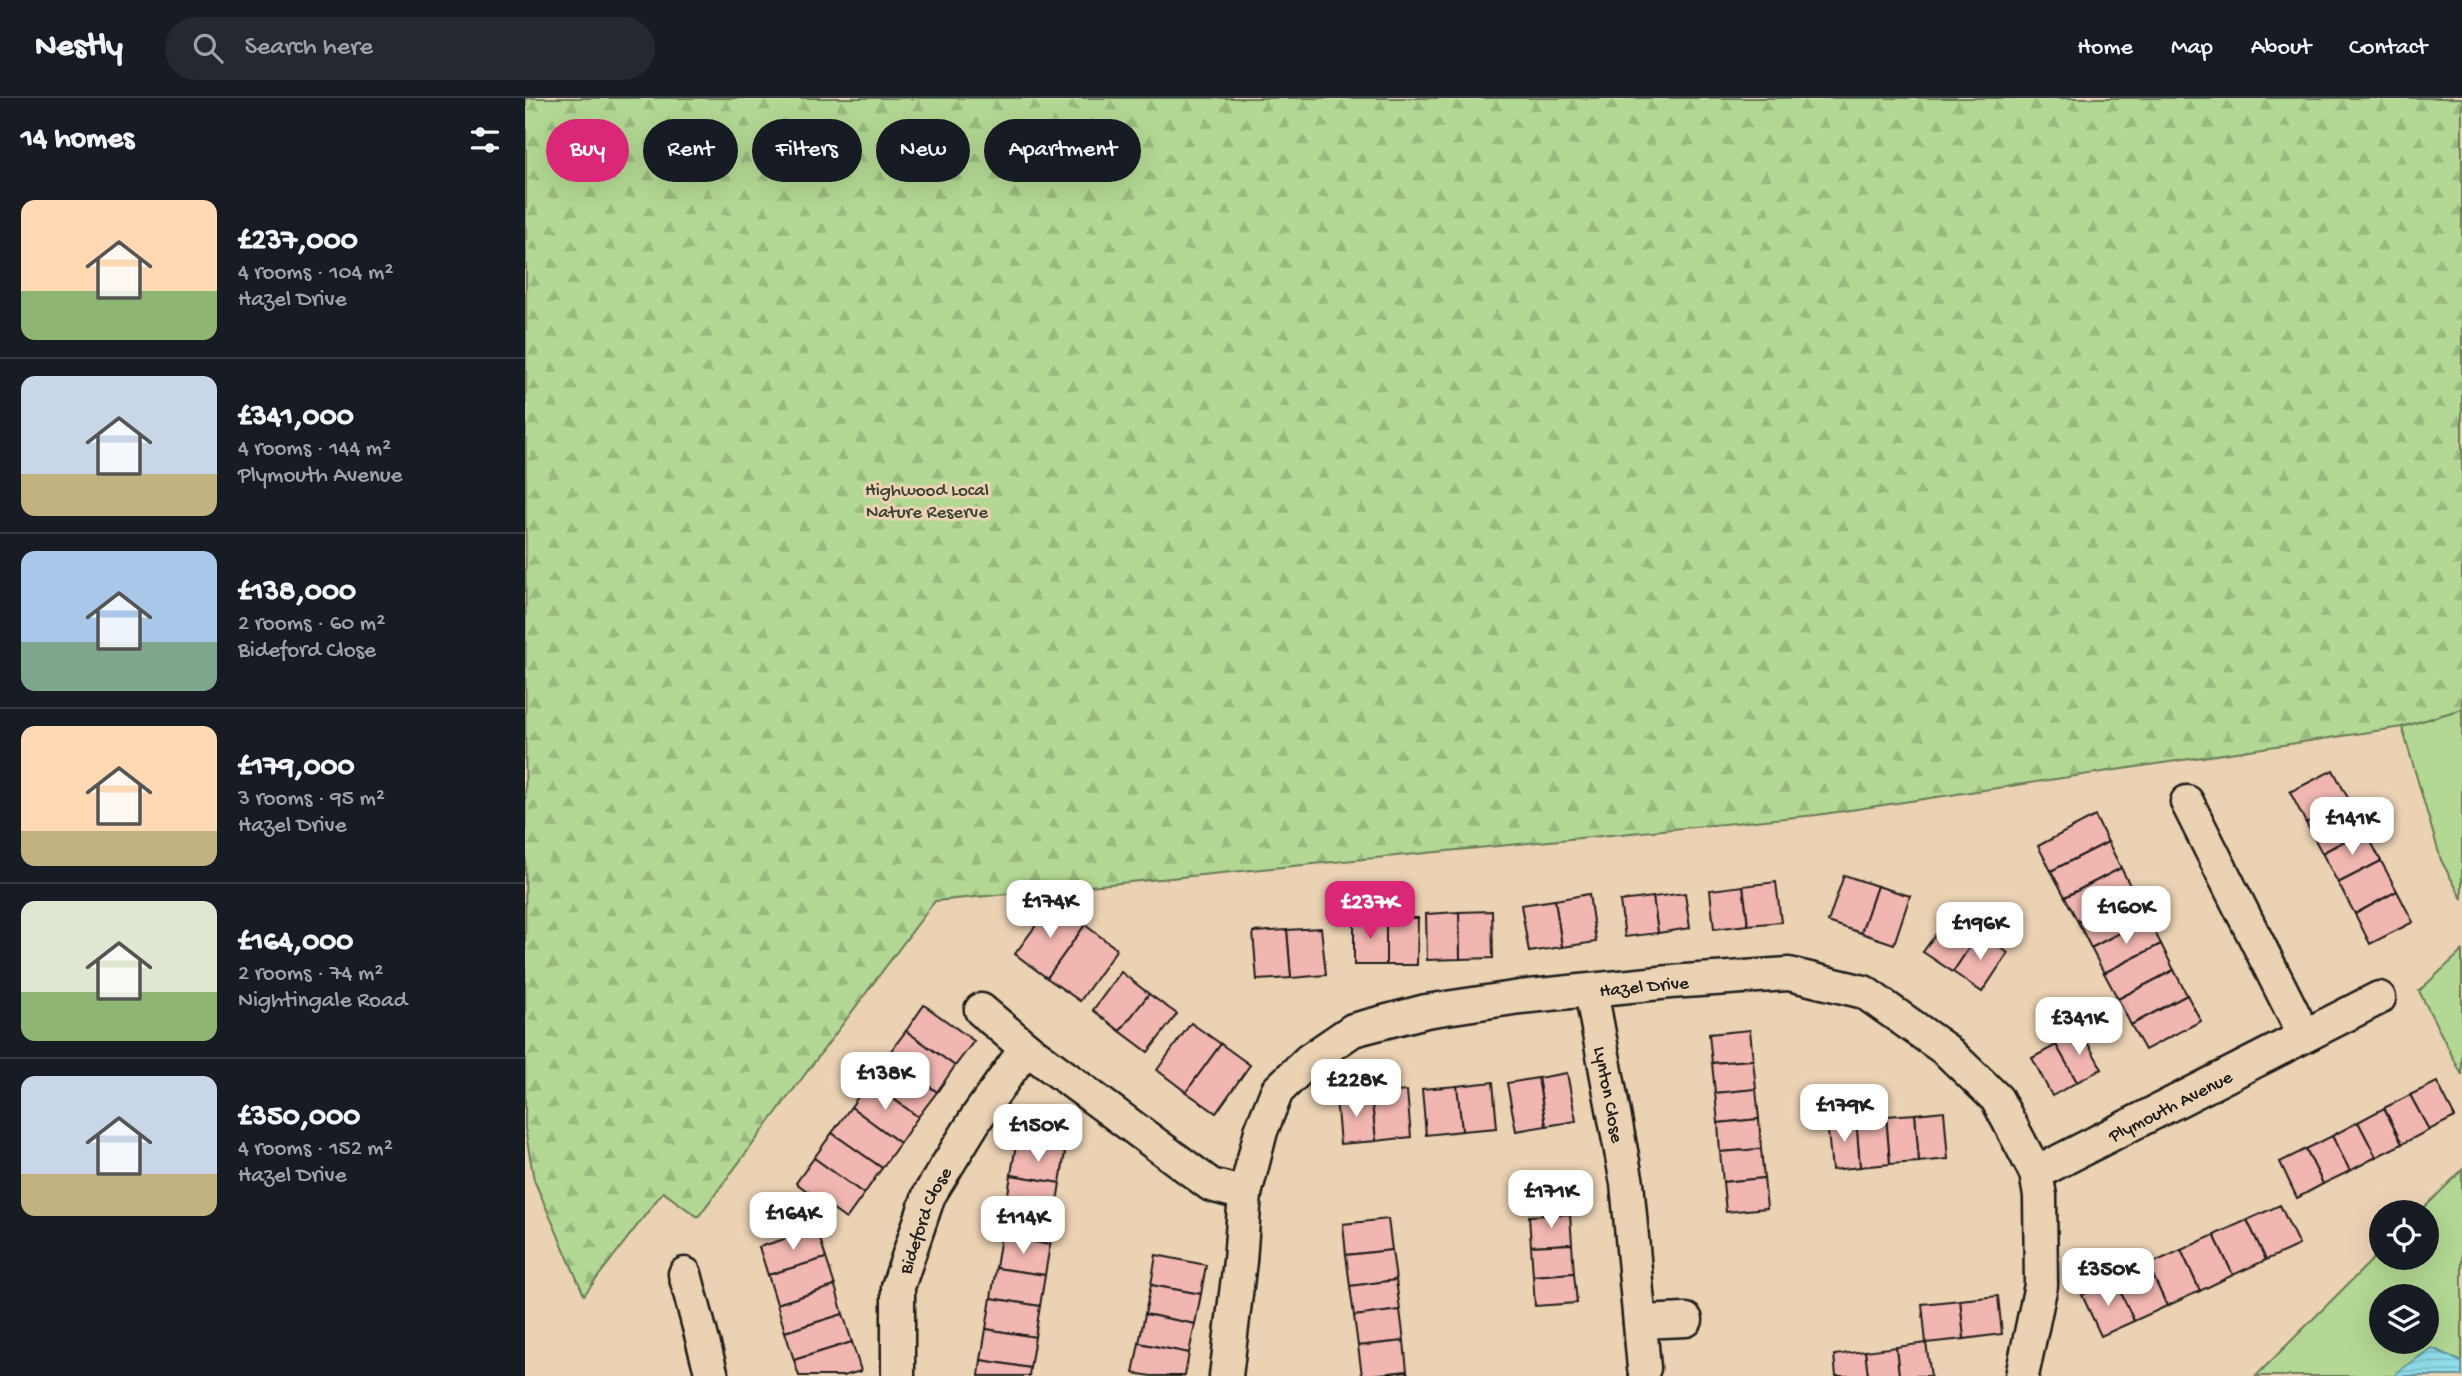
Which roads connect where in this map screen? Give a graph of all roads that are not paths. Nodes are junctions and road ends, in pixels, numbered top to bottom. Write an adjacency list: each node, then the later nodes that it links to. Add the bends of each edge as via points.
1 (2187, 803): 5 (street)
2 (1591, 991): 7 (street, Hazel Drive, via 1789,974 1864,992 1946,1050 1997,1099); 8 (street, Hazel Drive, via 1426,1011 1353,1030 1309,1060 1277,1091 1261,1130); 11 (street, Lynton Close, via 1627,1183)
3 (2379, 998): 5 (street, Plymouth Avenue)
4 (981, 1010): 6 (street)
5 (2304, 1035): 7 (street, Plymouth Avenue)
6 (1026, 1048): 8 (street, via 1211,1185); 14 (street, Bideford Close, via 929,1195 898,1287)
7 (2036, 1173): 16 (street, Hazel Drive, via 2041,1285)
8 (1245, 1194): 15 (street, Hazel Drive)
9 (685, 1274): 13 (street)
10 (1686, 1320): 11 (street)
11 (1640, 1322): 12 (street, Lynton Close)
12 (1644, 1368)
13 (712, 1376)
14 (898, 1376)
15 (1226, 1376)
16 (2022, 1376)

